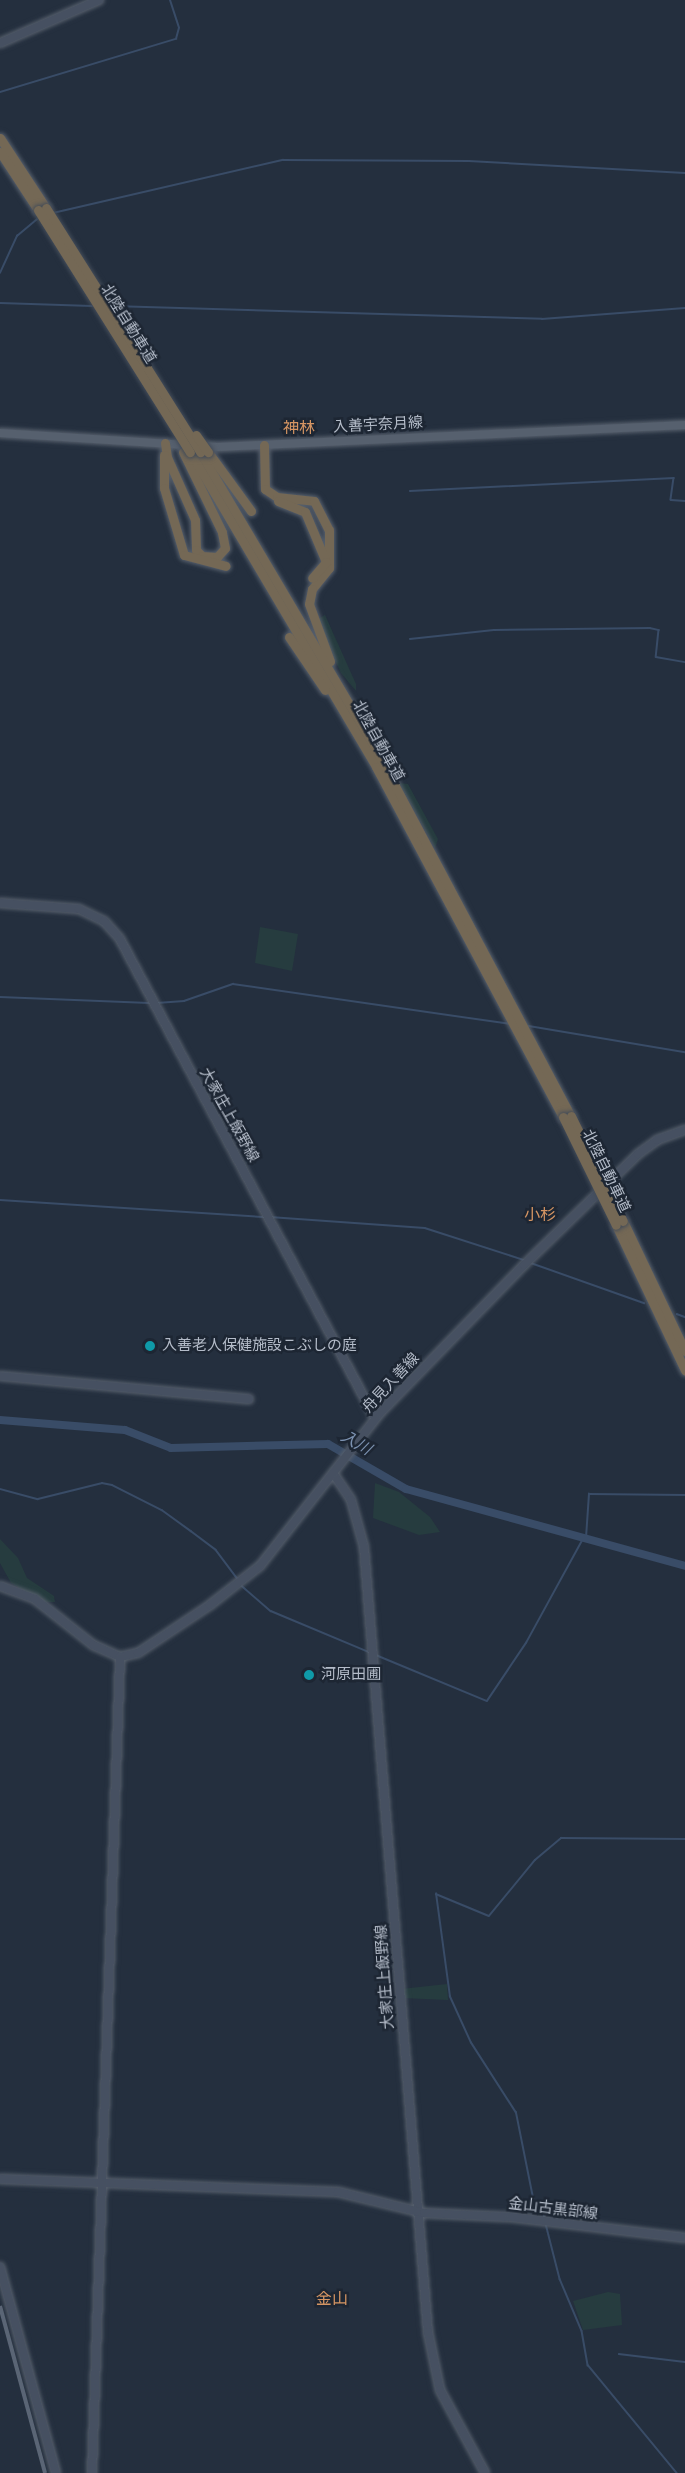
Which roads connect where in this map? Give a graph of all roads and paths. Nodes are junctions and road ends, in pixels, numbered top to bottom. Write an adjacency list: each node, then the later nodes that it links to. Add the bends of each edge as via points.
1 (99, 0): 2 (main road)
2 (0, 43)
3 (0, 138): 5 (highway, 北陸自動車道)
4 (0, 152): 5 (highway, 北陸自動車道)
5 (42, 209): 6 (highway, 北陸自動車道, bridge)
6 (146, 372): 11 (highway, 北陸自動車道, bridge); 11 (highway, bridge)
7 (685, 425): 10 (main road, 入善宇奈月線)
8 (0, 433): 9 (main road, 入善宇奈月線)
9 (165, 443): 10 (main road, 入善宇奈月線); 11 (highway, via 166,457 195,520 196,550 202,556 217,557 224,540); 13 (highway, via 164,488 181,549 188,558)
10 (264, 445): 14 (highway, via 264,493 305,512 325,558); 16 (highway, via 265,489 277,497 314,501 328,526 329,568 312,589 310,615)
11 (195, 452): 12 (highway); 16 (highway, 北陸自動車道); 17 (highway, 北陸自動車道)
12 (251, 511)
13 (223, 568)
14 (314, 573)
15 (289, 637): 17 (highway)
16 (376, 750): 18 (highway, 北陸自動車道)
17 (376, 767): 18 (highway, 北陸自動車道)
18 (427, 851): 21 (highway, 北陸自動車道, bridge)
19 (0, 903): 26 (main road, 大家庄上飯野線, via 72,907 98,917 120,939)
20 (685, 1130): 26 (main road, 舟見入善線, via 657,1140 615,1176)
21 (620, 1223): 22 (highway, 北陸自動車道); 23 (highway, 北陸自動車道)
22 (685, 1350)
23 (685, 1370)
24 (0, 1376): 25 (main road)
25 (249, 1399)
26 (375, 1418): 27 (main road, 舟見入善線)
27 (333, 1473): 29 (main road, 舟見入善線, via 245,1580 138,1653); 32 (main road, 大家庄上飯野線, via 351,1500 361,1536)
28 (0, 1586): 29 (main road, via 35,1599 93,1645)
29 (120, 1657): 31 (main road)
30 (0, 2179): 31 (main road, 金山古黒部線)
31 (102, 2182): 32 (main road, 金山古黒部線, via 338,2192); 36 (main road)
32 (418, 2209): 33 (main road, 金山古黒部線, via 424,2213 510,2217); 37 (main road, 大家庄上飯野線, via 426,2317 440,2390)
33 (685, 2238)
34 (0, 2267): 35 (main road)
35 (56, 2473)
36 (92, 2473)
37 (485, 2473)

